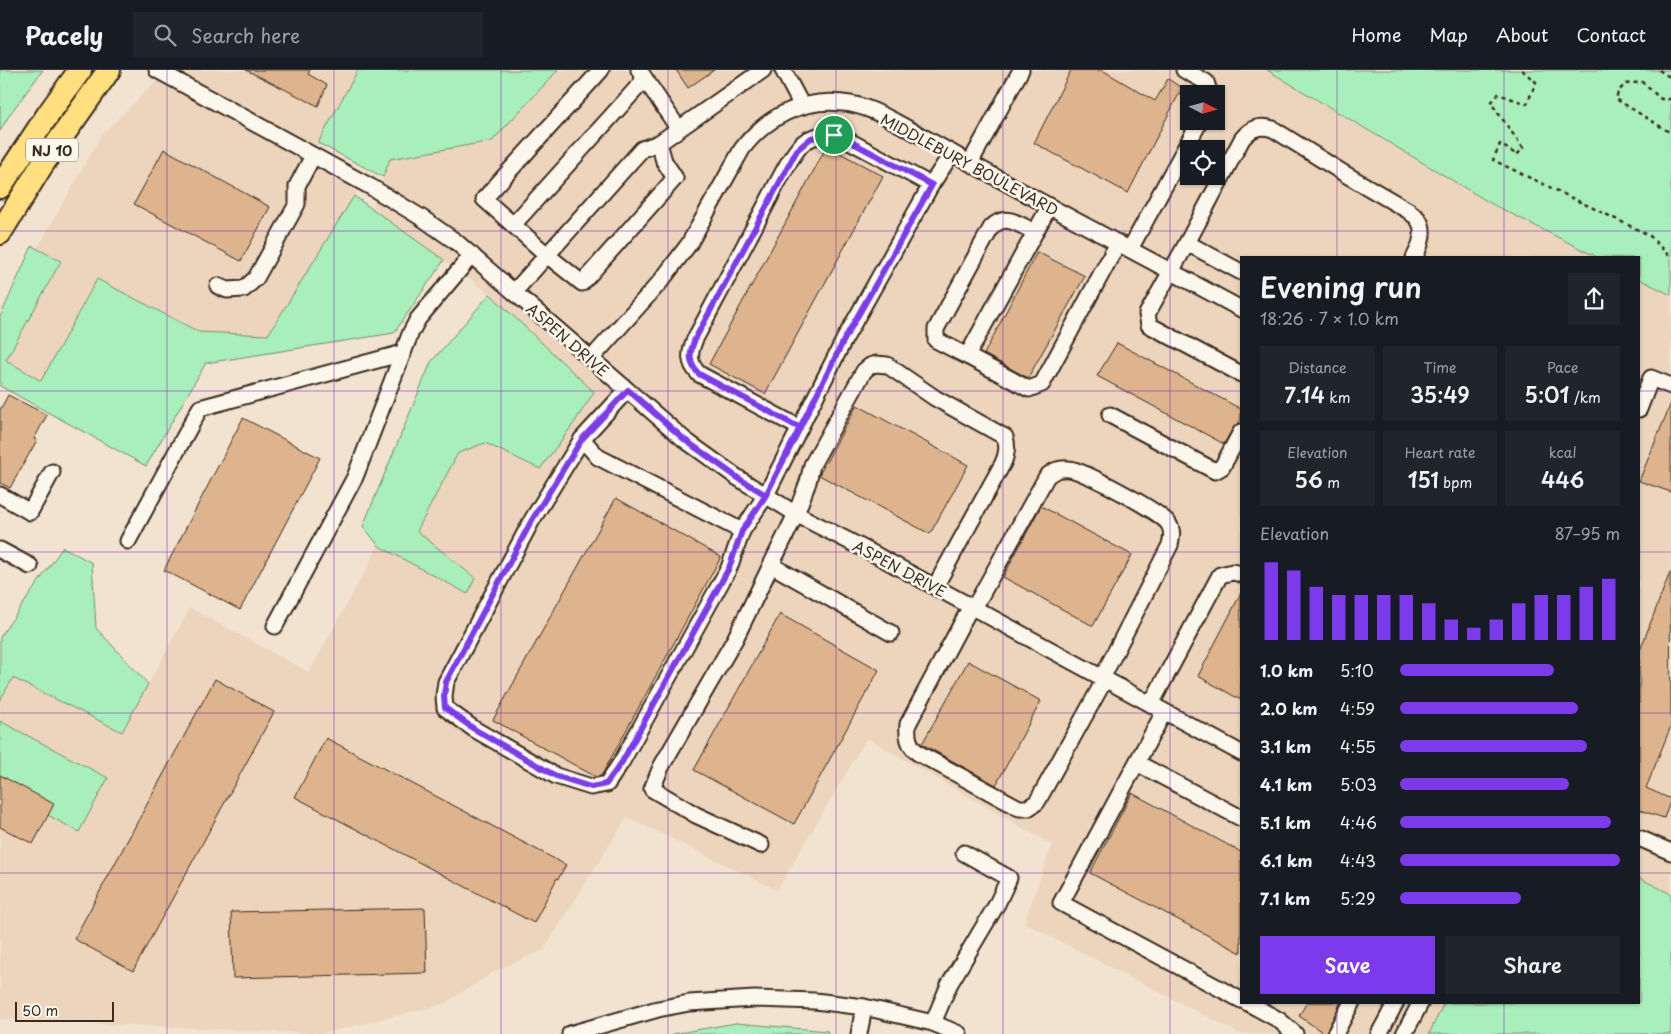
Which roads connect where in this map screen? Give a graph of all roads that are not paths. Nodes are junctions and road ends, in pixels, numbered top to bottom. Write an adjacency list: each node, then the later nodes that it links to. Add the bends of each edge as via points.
1 (80, 70): 19 (highway, NJ 10)
2 (109, 70): 23 (highway, NJ 10, via 42,165)
3 (157, 70): 16 (street, ASPEN DRIVE)
4 (601, 70): 21 (street, via 484,199)
5 (763, 70): 12 (street)
6 (783, 70): 11 (street)
7 (1021, 70): 17 (street)
8 (1184, 70): 10 (street)
9 (642, 74): 12 (street); 21 (street)
10 (1207, 85)
11 (802, 106): 15 (street, MIDDLEBURY BOULEVARD, via 816,102 858,106); 36 (street, MIDDLEBURY BOULEVARD, via 779,115 751,137 689,244 661,281)
12 (678, 128): 14 (street)
13 (1195, 130): 25 (street)
14 (659, 143): 27 (street, via 642,149); 27 (street, via 664,161 675,178 582,283)
15 (952, 153): 17 (street, MIDDLEBURY BOULEVARD); 18 (street)
16 (313, 156): 26 (street, ASPEN DRIVE, via 422,218); 31 (street, via 297,186 297,204 256,278 244,289 227,290)
17 (970, 163): 20 (street, MIDDLEBURY BOULEVARD)
18 (932, 185): 42 (street, via 844,340); 42 (street, via 834,135 811,138 803,143 775,188 695,339 690,357 699,374)
19 (0, 187)
20 (1049, 207): 22 (street); 25 (street, MIDDLEBURY BOULEVARD)
21 (513, 225): 27 (street)
22 (1035, 232): 35 (street); 35 (street, via 1004,220 991,228 936,329 936,340)
23 (0, 233)
24 (1187, 243): 28 (street, via 1242,139 1256,127 1264,127 1273,129 1418,219 1422,233 1421,245); 29 (street); 30 (street)
25 (1124, 246): 30 (street, MIDDLEBURY BOULEVARD); 35 (street, via 1042,384 1029,389)
26 (472, 255): 32 (street, ASPEN DRIVE); 34 (street, via 418,319)
27 (547, 255): 32 (street)
28 (1415, 256)
29 (1240, 271)
30 (1172, 272): 33 (street, MIDDLEBURY BOULEVARD); 37 (street, via 1147,314 1149,325)
31 (218, 286)
32 (514, 292): 36 (street, ASPEN DRIVE)
33 (1240, 308)
34 (403, 353): 50 (street, via 200,408); 57 (street, via 355,477)
35 (967, 356)
36 (591, 359): 39 (street, ASPEN DRIVE)
37 (1240, 373)
38 (1671, 386): 40 (street, via 1651,378)
39 (628, 390): 44 (street); 47 (street, ASPEN DRIVE, via 685,440)
40 (1640, 406)
41 (1110, 415): 43 (street, via 1215,471 1222,467)
42 (800, 428): 47 (street)
43 (1240, 434)
44 (582, 439): 49 (street, via 598,457); 49 (street, via 532,520 446,682 445,708 474,729 556,776 591,787 606,784 622,762 729,568)
45 (52, 472): 46 (street, via 30,512)
46 (0, 495)
47 (766, 495): 48 (street, ASPEN DRIVE); 49 (street)
48 (796, 514): 52 (street); 55 (street, ASPEN DRIVE); 55 (street, via 812,465 864,371 876,364 887,365 935,398 1005,437 1007,444 1003,463)
49 (742, 531)
50 (128, 541)
51 (0, 550): 53 (street)
52 (771, 565): 58 (street); 65 (street, via 735,639 661,767 652,789 696,815)
53 (30, 566)
54 (1240, 574): 60 (street, via 1220,575)
55 (935, 588): 56 (street, ASPEN DRIVE)
56 (972, 607): 59 (street, ASPEN DRIVE); 59 (street, via 908,724 909,741 918,753 1019,808 1028,808 1037,802); 59 (street, via 1047,476 1058,469 1085,474 1156,513 1173,532 1170,545)
57 (275, 626)
58 (890, 633)
59 (1104, 678): 60 (street, ASPEN DRIVE)
60 (1158, 708): 61 (street, ASPEN DRIVE); 62 (street)
61 (1240, 753)
62 (1137, 762): 63 (street); 68 (street, via 1061,903)
63 (1240, 817)
64 (1640, 838): 66 (street)
65 (761, 846)
66 (1671, 852)
67 (964, 853): 74 (street, via 1009,878 949,985)
68 (1240, 999)
69 (1250, 1004): 79 (street, via 1279,1020)
70 (1351, 1004): 80 (street)
71 (1395, 1004): 81 (street)
72 (1420, 1004): 75 (street)
73 (864, 1007): 74 (street); 76 (street, via 773,999 708,1001 658,1009); 77 (street)
74 (933, 1024): 78 (street)
75 (1407, 1033)
76 (570, 1034)
77 (858, 1034)
78 (959, 1034)
79 (1295, 1034)
80 (1335, 1034)
81 (1379, 1034)

